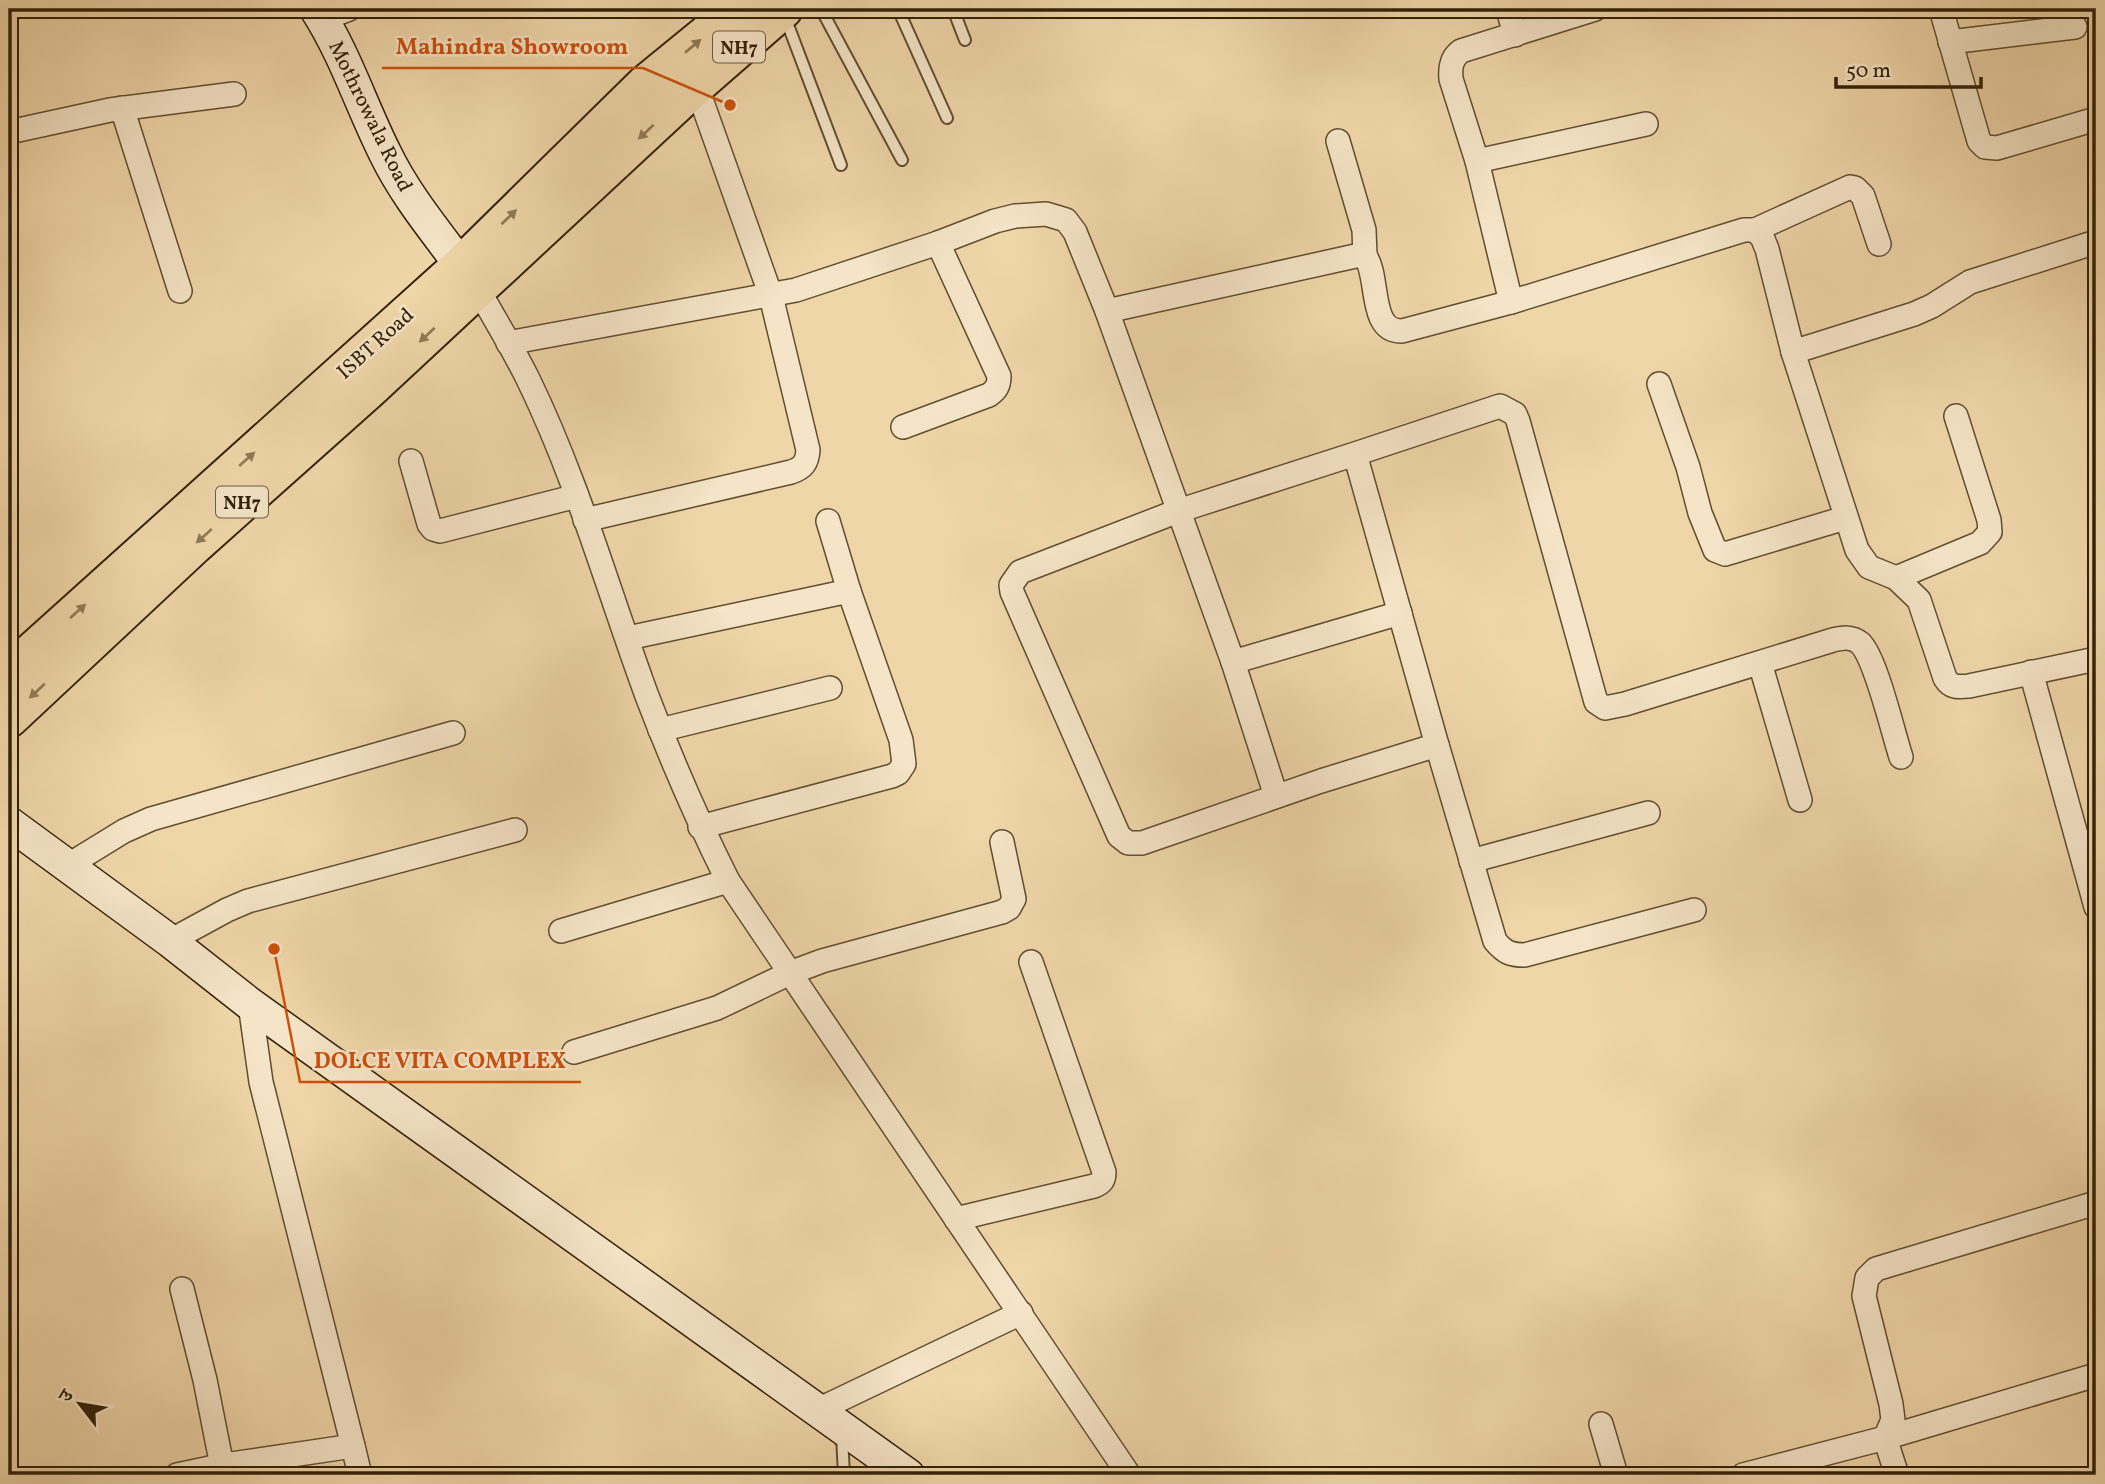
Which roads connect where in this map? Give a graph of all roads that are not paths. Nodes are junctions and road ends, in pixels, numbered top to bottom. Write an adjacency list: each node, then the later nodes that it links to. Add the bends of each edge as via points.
1 (736, 9): 30 (highway, ISBT Road / NH7, one-way to 1, via 645,85)
2 (783, 9): 14 (highway, NH7); 24 (lane)
3 (821, 9): 22 (lane)
4 (898, 9): 17 (lane)
5 (953, 9): 12 (lane)
6 (1508, 9): 11 (street)
7 (1595, 9): 11 (street)
8 (1941, 9): 13 (street)
9 (329, 12): 30 (main road, Mothrowala Road, via 385,155)
10 (2075, 27): 13 (street)
11 (1515, 34): 23 (street, via 1461,51 1451,65 1451,79)
12 (965, 40)
13 (1951, 42): 18 (street, via 1979,141 1985,147 1997,148)
14 (696, 85): 30 (highway, one-way to 30); 32 (street)
15 (234, 94): 16 (street)
16 (122, 108): 20 (street); 31 (street)
17 (947, 118)
18 (2096, 119)
19 (1646, 124): 23 (street)
20 (9, 132)
21 (1339, 141): 29 (street, via 1364,230)
22 (902, 160)
23 (1477, 161): 33 (street)
24 (841, 165)
25 (1755, 230): 28 (street, via 1850,187 1863,196); 33 (street); 36 (street, via 1771,260)
26 (2096, 242): 36 (street, via 1970,282 1913,314)
27 (938, 243): 32 (street); 34 (street, via 1015,216 1046,214 1066,220); 39 (street, via 999,382 989,396)
28 (1879, 244)
29 (1365, 256): 33 (street, via 1380,318 1396,331); 34 (street)
30 (469, 277): 35 (street); 55 (highway, ISBT Road / NH7, one-way to 30); 57 (highway, NH7, one-way to 57)
31 (180, 291)
32 (771, 296): 35 (street); 45 (street, via 808,450 805,464 791,472)
33 (1511, 302)
34 (1107, 311): 43 (street)
35 (508, 343): 42 (street)
36 (1793, 352): 44 (street)
37 (1660, 384): 44 (street, via 1715,550 1725,554)
38 (1956, 416): 47 (street, via 1990,532 1980,543)
39 (903, 427)
40 (1355, 453): 43 (street); 49 (street); 53 (street, via 1486,409 1500,406 1515,414 1594,698 1600,706 1625,704)
41 (411, 461): 42 (street, via 425,514 433,529 440,531)
42 (577, 496): 45 (street)
43 (1178, 511): 52 (street); 62 (street, via 1020,572 1011,585 1012,592 1119,836 1128,843 1142,843)
44 (1845, 518): 47 (street, via 1865,562)
45 (585, 520): 50 (street)
46 (828, 521): 48 (street)
47 (1896, 578): 54 (street, via 1919,600 1948,684 1969,686)
48 (849, 591): 50 (street); 66 (street, via 901,740 902,768 892,776)
49 (1400, 613): 52 (street); 60 (street)
50 (628, 638): 58 (street)
51 (2096, 659): 54 (street)
52 (1233, 662): 62 (street)
53 (1760, 663): 61 (street, via 1844,638 1858,641 1873,669); 63 (street)
54 (2031, 672): 72 (street)
55 (9, 673)
56 (830, 688): 58 (street)
57 (9, 718)
58 (660, 730): 66 (street)
59 (453, 733): 70 (street, via 150,819)
60 (1437, 745): 62 (street); 69 (street)
61 (1901, 757)
62 (1276, 796)
63 (1800, 800)
64 (1647, 813): 69 (street)
65 (9, 823): 70 (main road)
66 (700, 827): 71 (street)
67 (515, 830): 75 (street, via 248,901)
68 (1002, 842): 77 (street, via 1014,899 1009,908)
69 (1471, 861): 73 (street, via 1495,942 1510,955 1525,955)
70 (67, 866): 75 (main road)
71 (728, 881): 74 (street); 77 (street)
72 (2096, 907)
73 (1694, 910)
74 (561, 931)
75 (170, 941): 78 (main road)
76 (1031, 962): 81 (street, via 1104,1178 1094,1186)
77 (790, 973): 79 (street, via 717,1008); 81 (street)
78 (250, 1004): 85 (main road); 88 (street, via 261,1082)
79 (574, 1052)
80 (2096, 1203): 87 (street, via 1876,1269 1869,1275 1864,1296 1893,1420)
81 (956, 1219): 83 (street)
82 (182, 1289): 89 (street)
83 (1021, 1313): 85 (street); 94 (street)
84 (2096, 1375): 87 (street)
85 (830, 1419): 92 (lane); 93 (main road)
86 (1601, 1424): 95 (street)
87 (1885, 1438): 96 (street); 97 (street)
88 (353, 1446): 89 (street); 91 (street)
89 (222, 1466): 90 (street)
90 (177, 1475)
91 (360, 1475)
92 (844, 1475)
93 (908, 1475)
94 (1129, 1475)
95 (1616, 1475)
96 (1743, 1475)
97 (1897, 1475)

